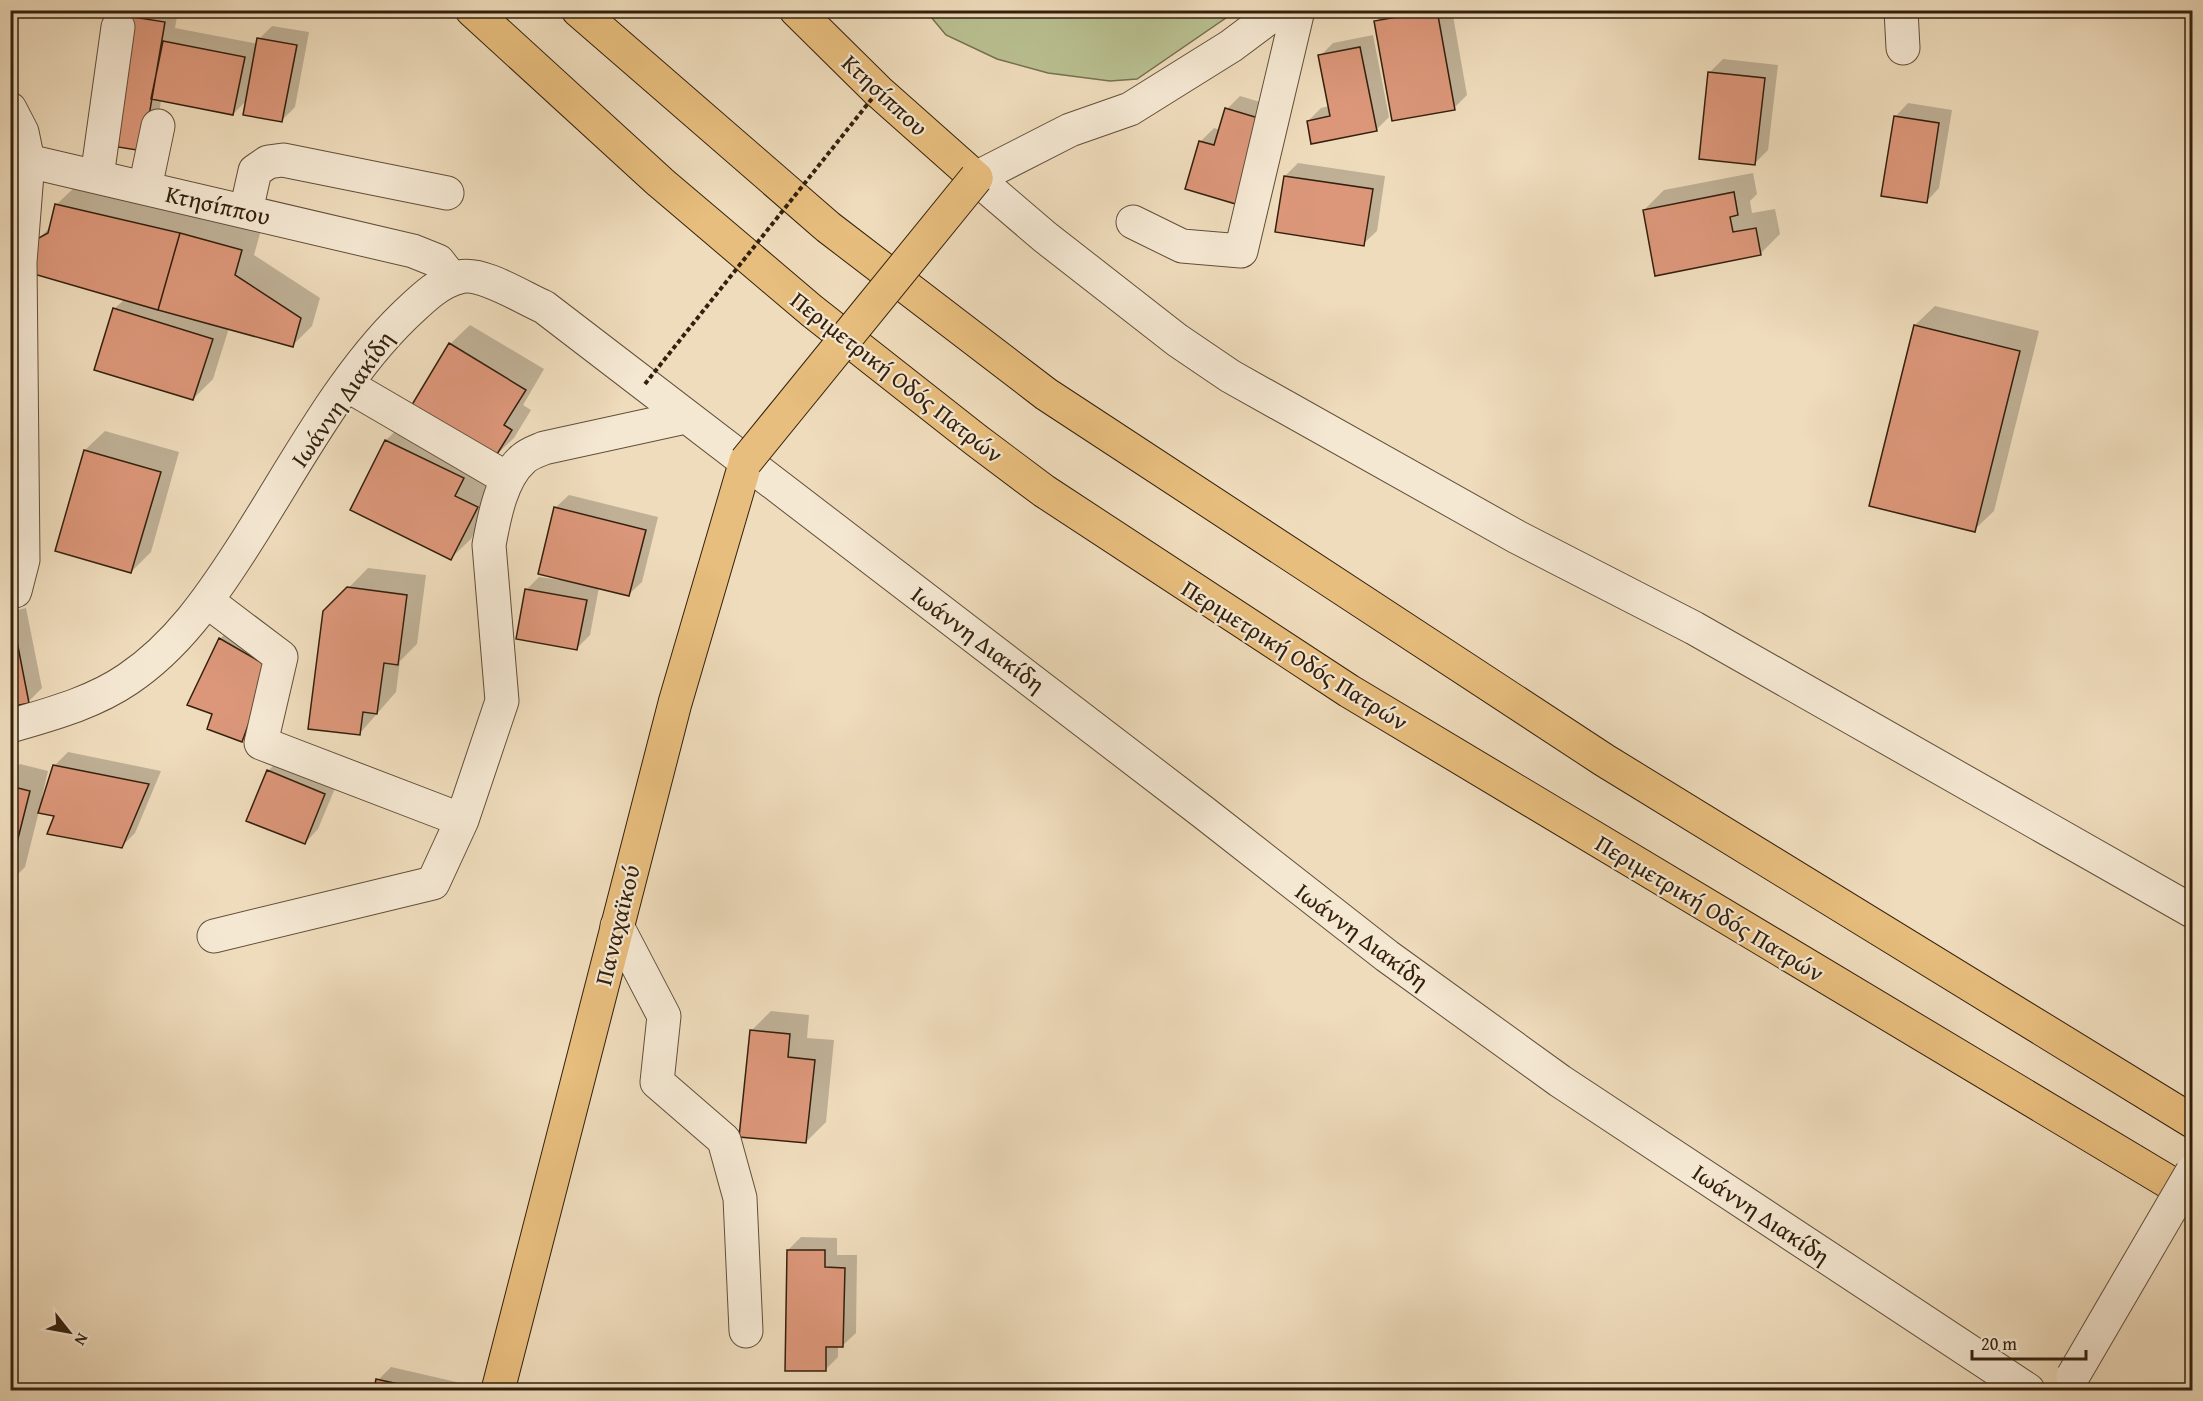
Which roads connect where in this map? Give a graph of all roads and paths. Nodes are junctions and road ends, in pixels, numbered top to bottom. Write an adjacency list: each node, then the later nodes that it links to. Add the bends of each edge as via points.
1 (472, 10): 34 (main road, Περιμετρική Οδός Πατρών, via 608,136 762,269 1044,491 1349,691)
2 (578, 10): 32 (main road, via 828,227 1046,394 1604,760)
3 (796, 10): 9 (main road, Κτησίππου)
4 (1279, 10): 14 (street, via 1231,46 1130,109 1070,130)
5 (1298, 10): 18 (street, via 1241,251 1182,246)
6 (1901, 10): 8 (street)
7 (118, 27): 13 (street)
8 (1903, 48)
9 (878, 91): 14 (main road, Κτησίππου); 20 (path, bridge)
10 (10, 109): 12 (street, via 22,132)
11 (158, 126): 15 (street)
12 (28, 161): 13 (street, Κτησίππου); 25 (street, via 21,262 23,560 15,591)
13 (97, 177): 15 (street, Κτησίππου)
14 (976, 178): 23 (main road, bridge); 29 (street, via 1044,237 1230,376 1517,537 1694,628)
15 (145, 188): 17 (street, Κτησίππου)
16 (447, 193): 17 (street, via 283,160 268,162 255,171)
17 (246, 211): 19 (street, Κτησίππου, via 426,255 443,266)
18 (1133, 222)
19 (452, 279): 20 (street, Ιωάννη Διακίδη, via 475,276 544,307); 21 (street, Ιωάννη Διακίδη, via 395,325)
20 (645, 384): 22 (street, Ιωάννη Διακίδη)
21 (347, 385): 24 (street); 26 (street, Ιωάννη Διακίδη)
22 (687, 417): 23 (street, Ιωάννη Διακίδη); 24 (street, via 544,448 524,458)
23 (746, 461): 30 (main road, Παναχαϊκού, via 675,703); 38 (street, Ιωάννη Διακίδη, via 1386,956 1560,1081)
24 (508, 479): 28 (street, via 489,545 502,701)
25 (10, 591)
26 (207, 601): 27 (street, Ιωάννη Διακίδη, via 185,629 129,678 104,694); 28 (street, via 281,657 261,742)
27 (10, 726)
28 (462, 820): 31 (street, via 433,883)
29 (2193, 911)
30 (617, 926): 35 (street, via 664,1016 657,1082 724,1140 740,1198); 37 (main road, Παναχαϊκού)
31 (214, 936)
32 (2193, 1121)
33 (2193, 1172): 36 (street, bridge)
34 (2193, 1196)
35 (746, 1331)
36 (2069, 1384)
37 (498, 1390)
38 (2028, 1390)

